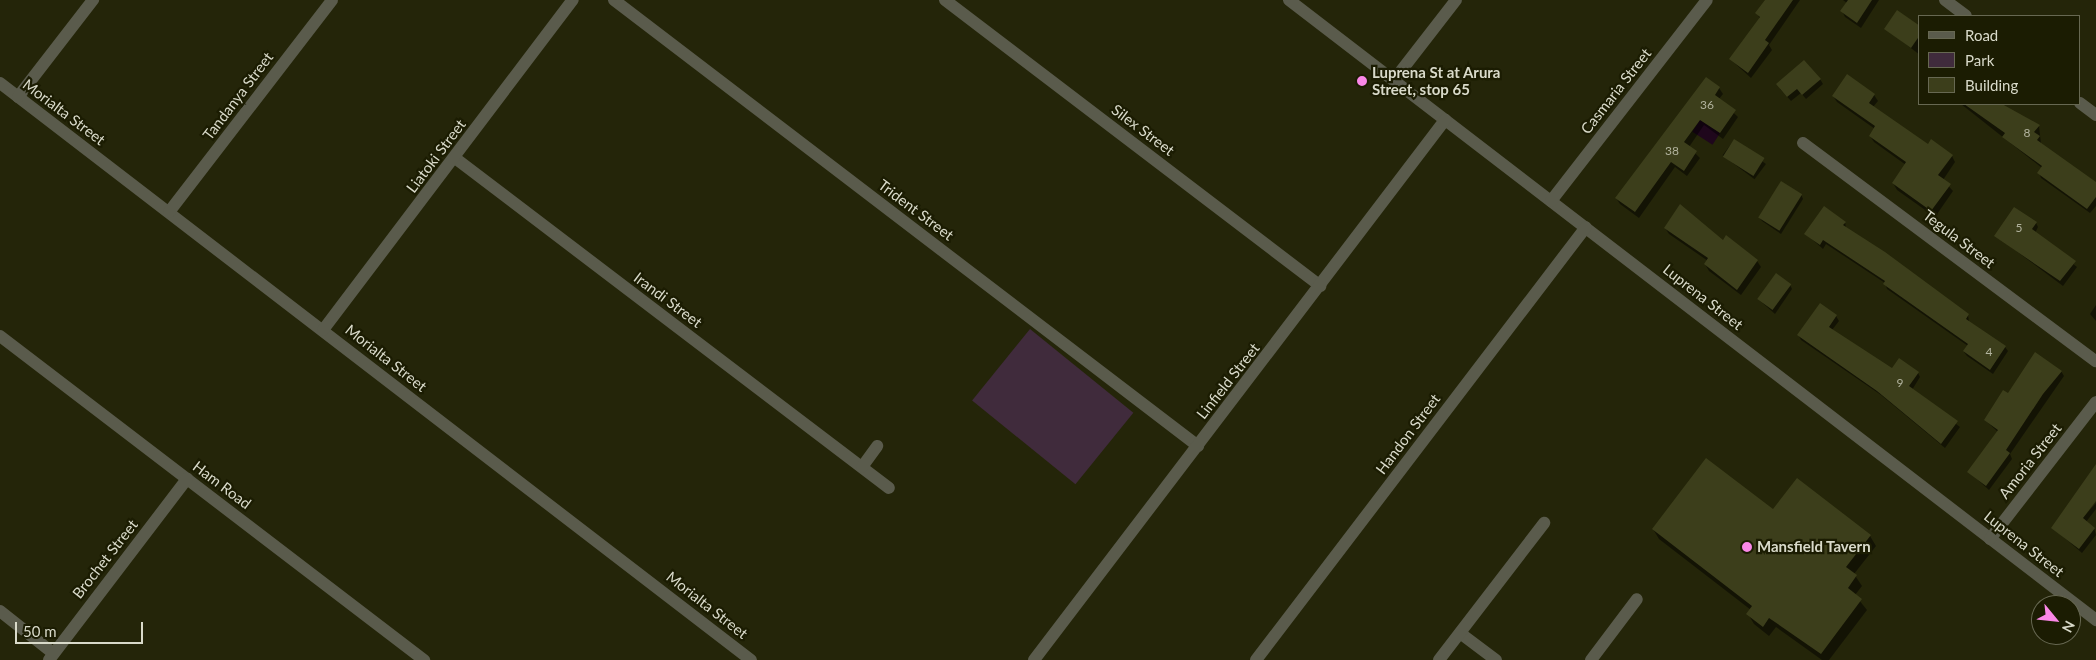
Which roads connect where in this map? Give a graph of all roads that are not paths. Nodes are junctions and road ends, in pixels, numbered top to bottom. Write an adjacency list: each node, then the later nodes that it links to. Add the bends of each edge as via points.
1 (93, 0): 13 (street)
2 (332, 0): 20 (street, Tandanya Street)
3 (573, 0): 18 (street, Liatoki Street)
4 (614, 0): 28 (street, Trident Street)
5 (945, 0): 22 (street, Silex Street)
6 (1289, 0): 11 (street, Luprena Street)
7 (1456, 0): 11 (street)
8 (1706, 0): 19 (street, Casmaria Street)
9 (1945, 0): 10 (street)
10 (1965, 15)
11 (1394, 80): 16 (street, Luprena Street)
12 (0, 83): 13 (street, Morialta Street)
13 (18, 97): 20 (street, Morialta Street)
14 (2081, 104): 15 (street)
15 (2096, 115)
16 (1445, 120): 19 (street, Luprena Street); 22 (street, Linfield Street)
17 (1803, 143): 25 (street, Tegula Street)
18 (456, 158): 23 (street, Liatoki Street); 29 (street, Irandi Street)
19 (1551, 201): 21 (street, Luprena Street)
20 (169, 212): 23 (street, Morialta Street)
21 (1586, 227): 33 (street, Luprena Street); 42 (street, Handon Street)
22 (1321, 286): 28 (street, Linfield Street)
23 (323, 330): 40 (street, Morialta Street)
24 (0, 336): 30 (street, Ham Road)
25 (2096, 362)
26 (2096, 402): 33 (street, Amoria Street)
27 (877, 446): 29 (street)
28 (1198, 446): 41 (street, Linfield Street)
29 (862, 467): 31 (street, Irandi Street)
30 (187, 479): 38 (street, Brochet Street); 39 (street, Ham Road)
31 (889, 488)
32 (1544, 523): 37 (street)
33 (1990, 539): 36 (street, Luprena Street)
34 (1637, 599): 45 (street)
35 (0, 611): 38 (street)
36 (2096, 620)
37 (1460, 633): 43 (street); 44 (street)
38 (51, 656)
39 (424, 660)
40 (752, 660)
41 (1034, 660)
42 (1256, 660)
43 (1439, 660)
44 (1496, 660)
45 (1591, 660)

